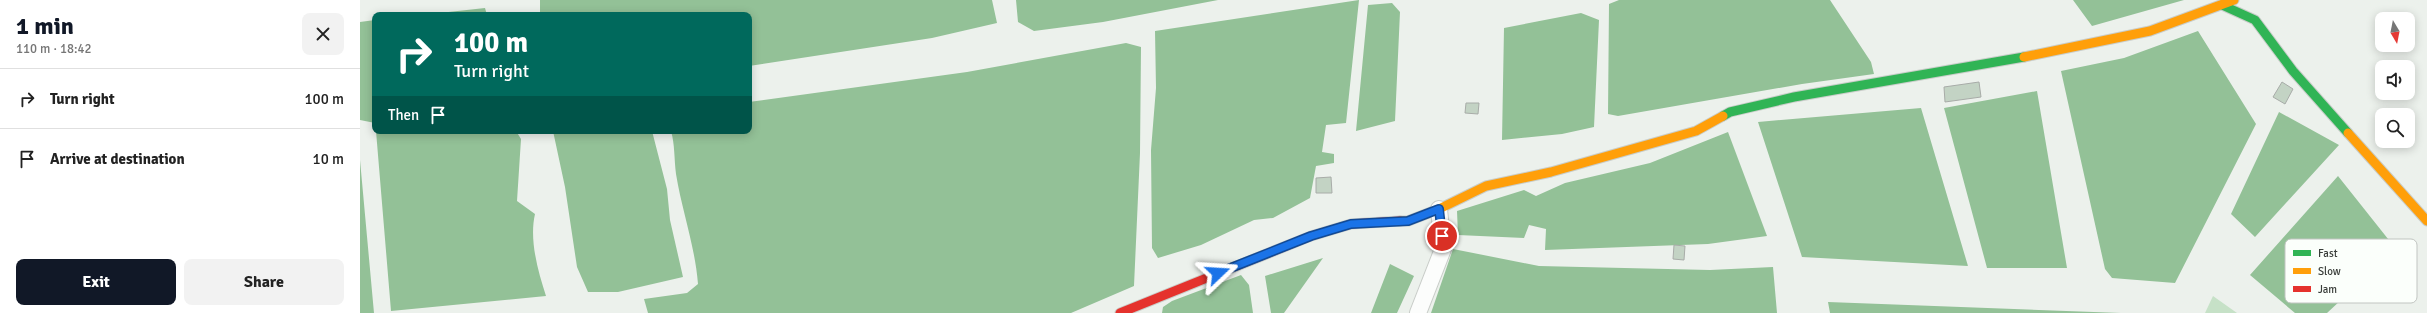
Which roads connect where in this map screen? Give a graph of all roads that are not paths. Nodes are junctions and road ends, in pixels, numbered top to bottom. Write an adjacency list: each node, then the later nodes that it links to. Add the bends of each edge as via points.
1 (2234, 0): 2 (street)
2 (2222, 5): 3 (street, via 2150,31 2069,49 1794,97 1730,112 1696,131 1552,172 1486,186); 4 (street, via 2255,20 2293,71)
3 (1439, 209): 5 (street, via 1408,221 1351,224 1311,236); 6 (street, via 1443,249)
4 (2427, 221)
5 (1120, 313)
6 (1418, 313)

